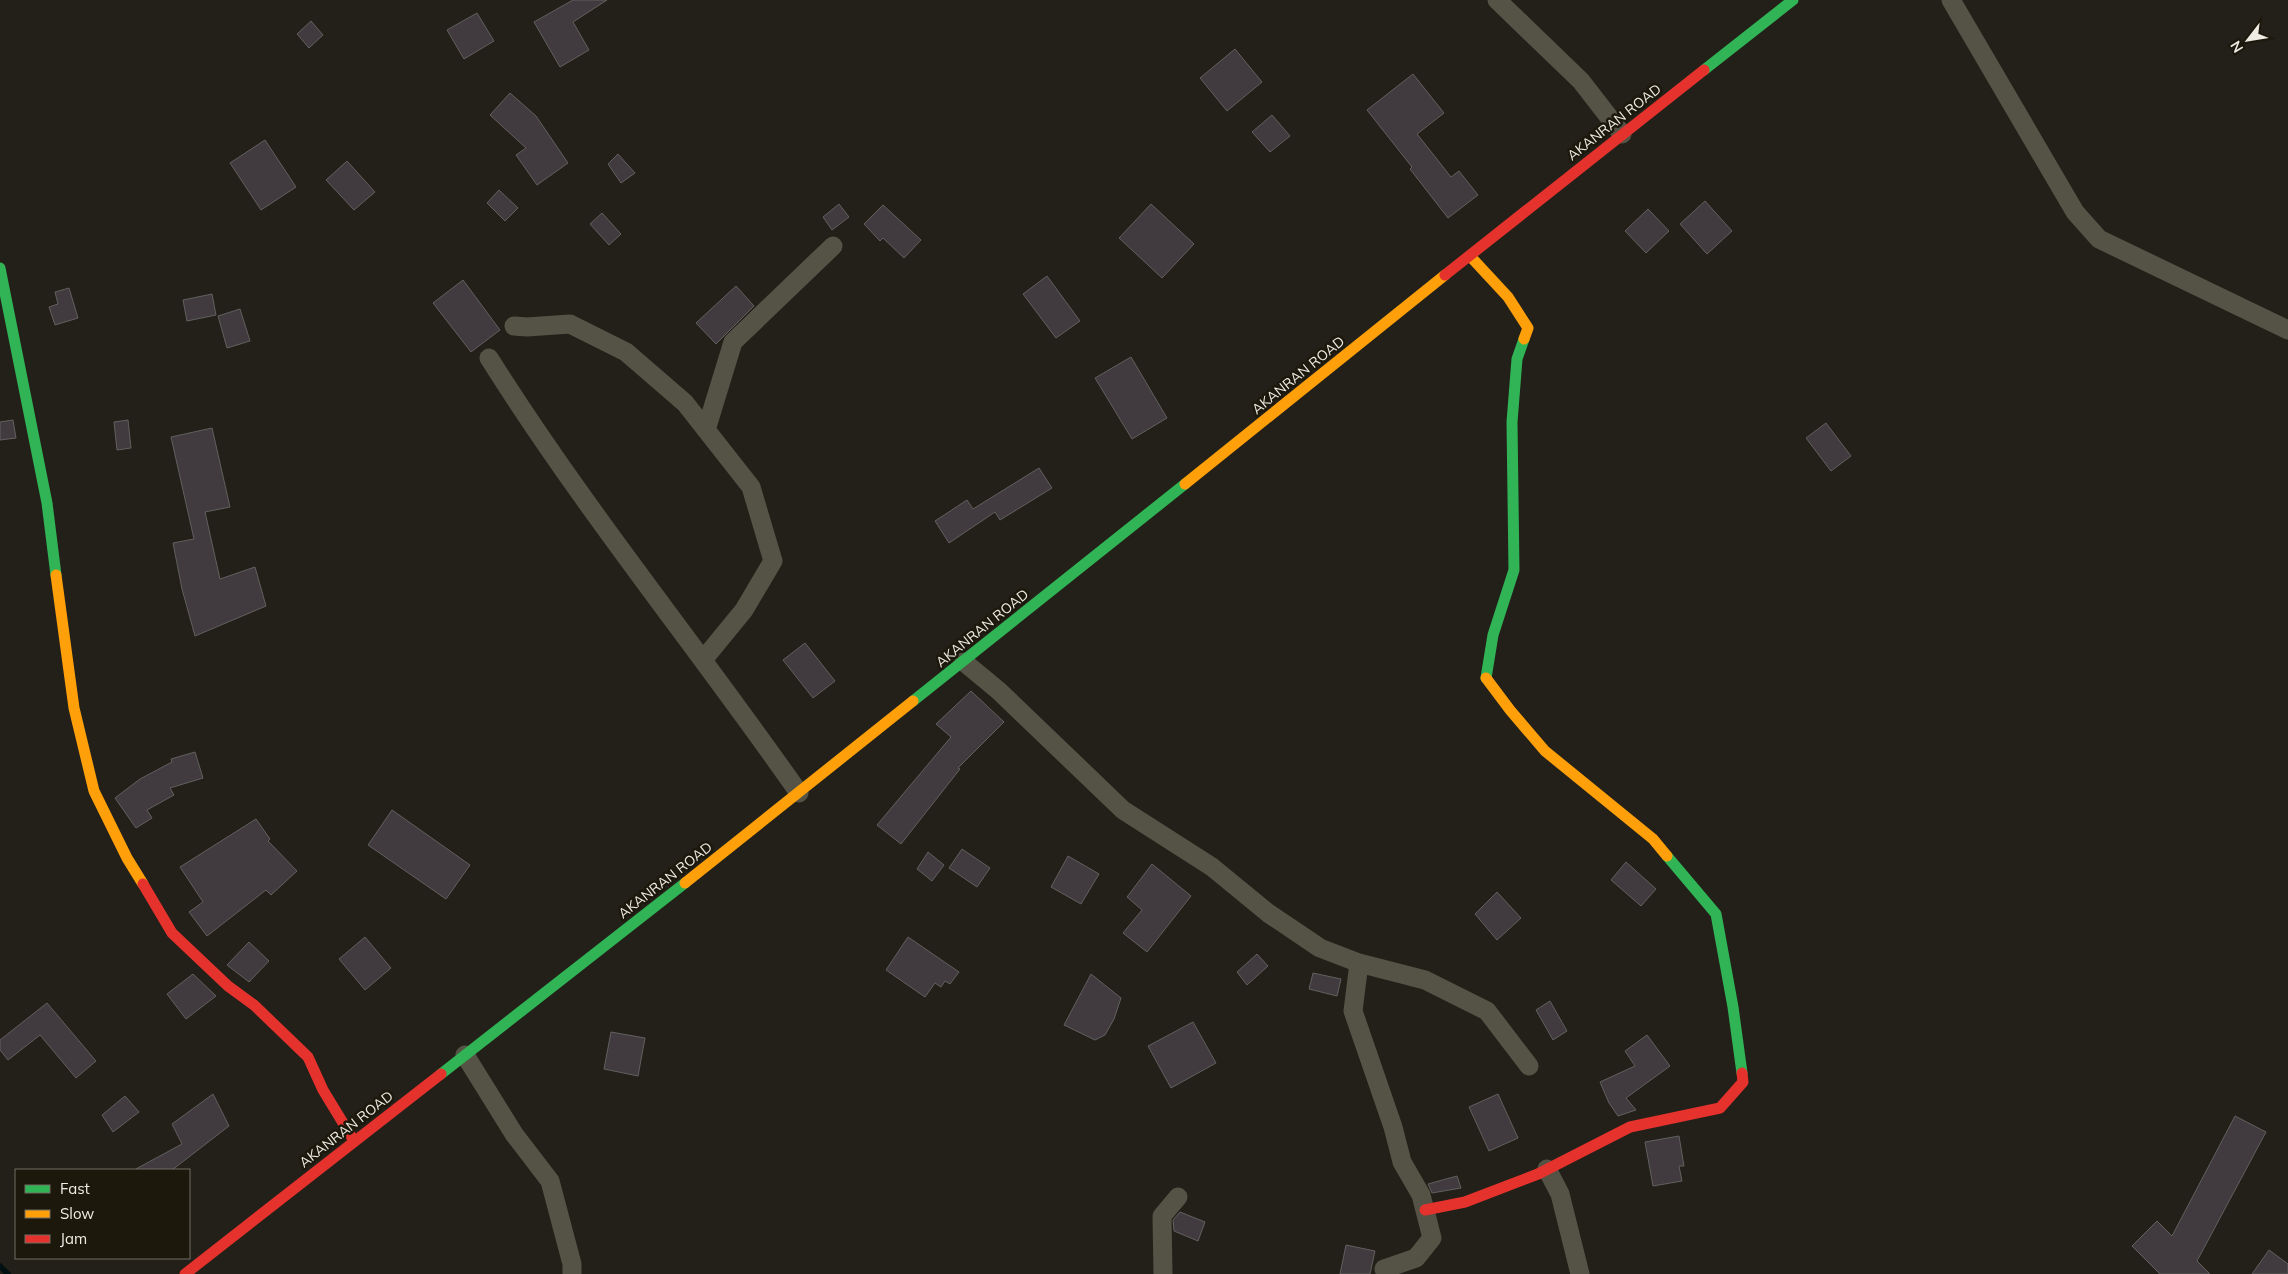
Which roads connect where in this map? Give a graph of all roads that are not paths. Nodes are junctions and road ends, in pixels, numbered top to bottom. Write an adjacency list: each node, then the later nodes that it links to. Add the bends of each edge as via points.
1 (1497, 0): 4 (street, via 1581,81)
2 (1793, 0): 4 (street, AKANRAN ROAD)
3 (1951, 0): 9 (street, via 2075,212 2099,239)
4 (1622, 134): 6 (street, AKANRAN ROAD)
5 (833, 246): 11 (street, via 733,342)
6 (1470, 256): 13 (street, AKANRAN ROAD); 19 (street, via 1508,297 1528,328 1517,359 1512,422 1514,570 1485,676 1545,751 1653,839 1716,914 1743,1082 1720,1108 1630,1127)
7 (0, 268): 18 (street, via 47,503 74,708 94,791 127,858 172,933 308,1057 323,1090)
8 (514, 326): 11 (street, via 570,324 626,352 684,403)
9 (2288, 330)
10 (489, 358): 12 (street, via 530,424)
11 (706, 430): 12 (street, via 751,487 773,561 744,610)
12 (703, 660): 14 (street)
13 (964, 662): 14 (street, AKANRAN ROAD); 15 (street, via 1123,810 1212,866 1268,913 1320,948)
14 (800, 793): 16 (street, AKANRAN ROAD)
15 (1358, 963): 17 (street, via 1425,980 1487,1011); 21 (street, via 1353,1011 1394,1127 1402,1162 1421,1195)
16 (464, 1055): 18 (street, AKANRAN ROAD); 24 (street, via 514,1134 550,1181)
17 (1529, 1066)
18 (354, 1141): 23 (street, AKANRAN ROAD)
19 (1547, 1169): 21 (street, via 1465,1202); 26 (street, via 1560,1194)
20 (1178, 1197): 25 (street, via 1162,1216)
21 (1425, 1210): 22 (street, via 1432,1238 1416,1258)
22 (1384, 1269)
23 (185, 1274)
24 (572, 1274)
25 (1163, 1274)
26 (1580, 1274)

